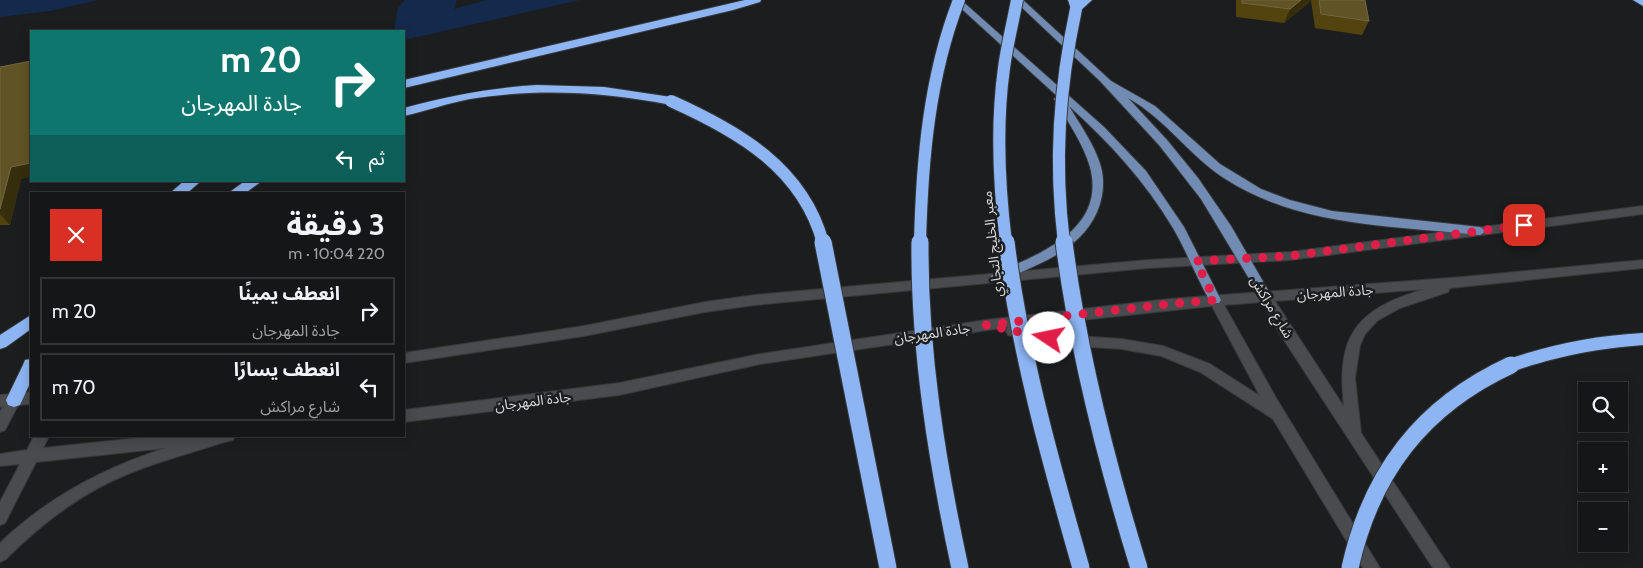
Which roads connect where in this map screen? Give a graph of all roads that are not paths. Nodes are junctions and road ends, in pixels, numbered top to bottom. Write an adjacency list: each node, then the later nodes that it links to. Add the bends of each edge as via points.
1 (756, 0): 8 (highway)
2 (957, 0): 9 (main road); 43 (highway, bridge, via 939,64 927,130 921,208 922,302 933,419)
3 (1018, 0): 7 (main road, شارع مراكش); 44 (highway, معبر الخليج التجاري, bridge, via 1011,23 1003,80 1000,146 1004,226 1018,323 1044,443)
4 (1638, 0): 6 (highway)
5 (1079, 3): 45 (highway, bridge, via 1064,71 1058,149 1061,212 1069,286 1084,373 1110,477)
6 (1643, 3)
7 (1108, 83): 16 (main road, via 1148,106 1217,167 1271,198 1332,215); 17 (main road, شارع مراكش, via 1183,166)
8 (405, 84)
9 (1053, 88): 18 (main road, via 1100,129 1142,174 1178,227); 20 (main road, via 1094,164 1098,180 1097,197 1092,213 1070,241 1050,254)
10 (405, 112): 42 (highway, bridge, via 453,99 529,88 602,89 671,102 708,117 743,136 772,160 797,188 816,221 828,258)
11 (193, 182): 13 (highway)
12 (253, 182): 14 (highway)
13 (179, 192)
14 (237, 192)
15 (1643, 210): 16 (main road)
16 (1480, 231): 17 (main road)
17 (1244, 259): 18 (main road); 22 (main road, شارع مراكش)
18 (1196, 261): 20 (main road); 23 (main road)
19 (1643, 264): 21 (main road, جادة المهرجان)
20 (996, 278): 28 (main road, via 729,304 584,331)
21 (1463, 282): 22 (main road, جادة المهرجان); 35 (main road, via 1390,307 1371,319 1358,335 1348,365)
22 (1266, 297): 23 (main road, جادة المهرجان); 35 (main road, شارع مراكش)
23 (1215, 300): 25 (main road, جادة المهرجان); 32 (main road)
24 (30, 322): 27 (highway)
25 (986, 325): 32 (main road, via 1061,340 1122,344 1163,351 1205,368); 33 (main road, جادة المهرجان, via 760,359 604,392)
26 (1643, 339): 46 (highway, bridge, via 1554,350 1511,365 1468,387 1430,416 1398,452 1372,496 1353,549)
27 (0, 343)
28 (405, 358)
29 (30, 366): 31 (highway)
30 (30, 398): 31 (main road)
31 (7, 401): 34 (main road)
32 (1279, 415): 47 (main road)
33 (405, 416)
34 (0, 426)
35 (1354, 435): 48 (main road, شارع مراكش)
36 (42, 437): 38 (main road)
37 (222, 437): 38 (main road); 41 (main road, via 118,472 81,490 45,514)
38 (32, 456): 39 (main road); 40 (main road)
39 (0, 460)
40 (0, 518)
41 (0, 554)
42 (888, 568)
43 (960, 568)
44 (1080, 568)
45 (1139, 568)
46 (1350, 568)
47 (1372, 568)
48 (1442, 568)

